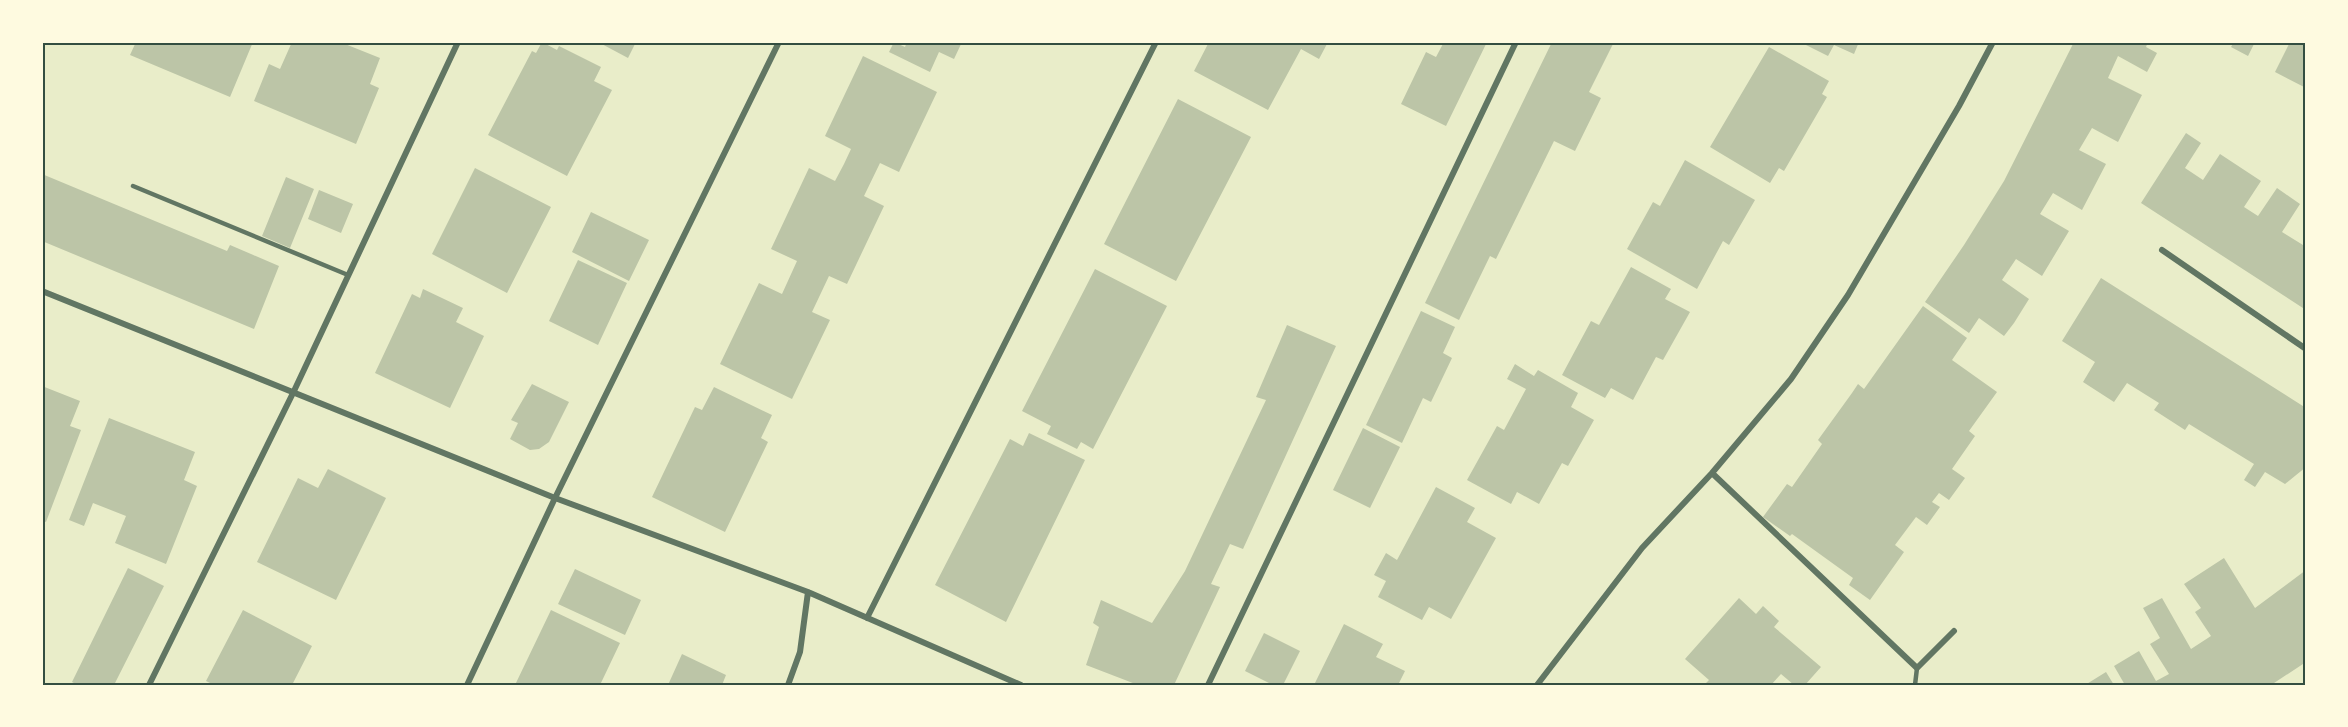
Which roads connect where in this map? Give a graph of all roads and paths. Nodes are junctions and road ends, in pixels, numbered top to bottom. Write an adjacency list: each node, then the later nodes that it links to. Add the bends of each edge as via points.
1 (458, 42): 8 (street)
2 (779, 42): 13 (street)
3 (1156, 42): 15 (street)
4 (1516, 42): 22 (street)
5 (1993, 42): 12 (street, via 1848,295 1791,378)
6 (133, 186): 8 (lane)
7 (2162, 250): 10 (street)
8 (348, 275): 11 (street)
9 (42, 291): 11 (street)
10 (2306, 349)
11 (294, 391): 13 (street); 18 (street)
12 (1712, 473): 17 (street); 23 (street, via 1642,548)
13 (555, 498): 14 (street); 19 (street)
14 (808, 592): 15 (street); 20 (street, via 800,652)
15 (867, 618): 21 (street)
16 (1953, 631): 17 (street)
17 (1917, 668): 24 (lane)
18 (148, 685)
19 (467, 685)
20 (788, 685)
21 (1021, 685)
22 (1208, 685)
23 (1537, 685)
24 (1915, 685)

